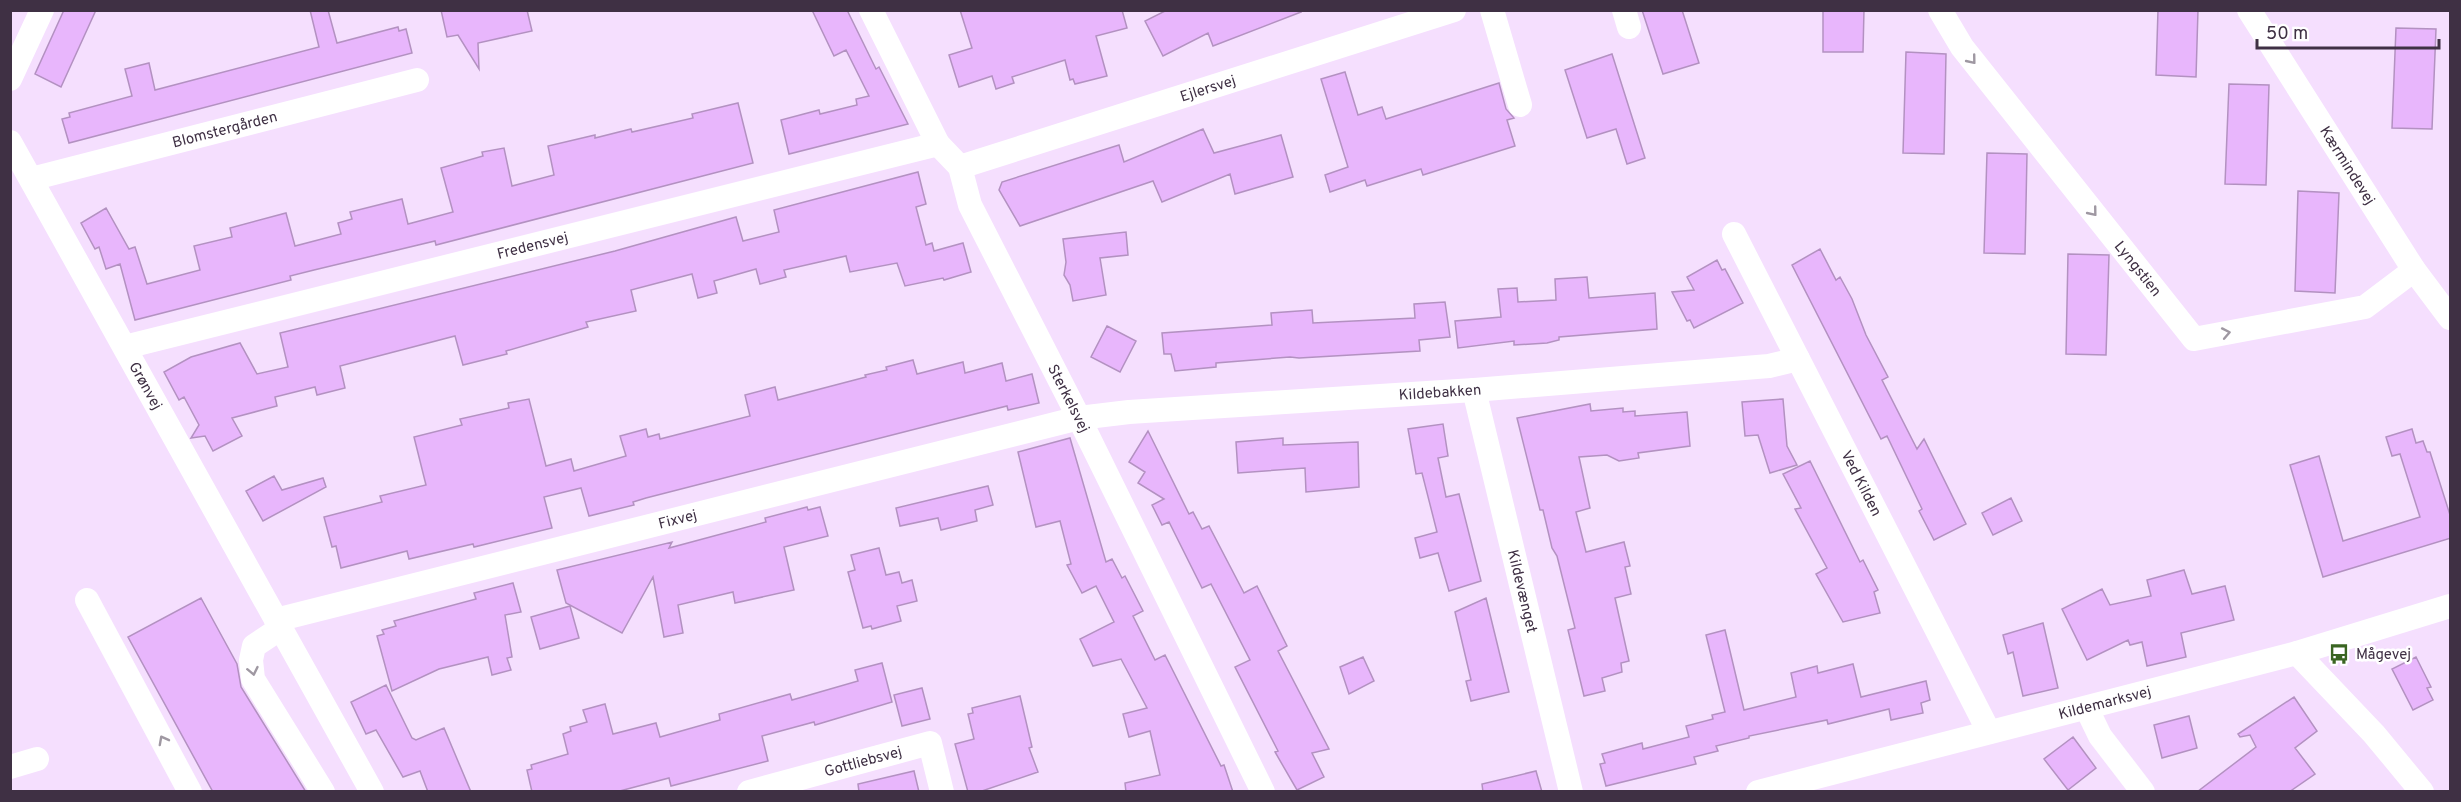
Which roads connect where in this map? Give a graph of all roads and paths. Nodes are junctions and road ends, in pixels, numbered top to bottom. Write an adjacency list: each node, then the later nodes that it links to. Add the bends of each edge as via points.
1 (42, 10): 7 (street)
2 (871, 10): 11 (street, Sterkelsvej)
3 (1454, 10): 12 (street, Ejlersvej)
4 (1492, 10): 9 (street)
5 (1940, 10): 15 (street, Lyngstien, one-way to 15, via 1962,47 2194,339 2365,307)
6 (2248, 10): 15 (street, Kærmindevej)
7 (10, 79)
8 (417, 80): 13 (street, Blomstergården)
9 (1520, 105)
10 (10, 142): 13 (street, Grønvej)
11 (939, 144): 12 (street, Sterkelsvej); 17 (street, Fredensvej)
12 (960, 167): 20 (street, Sterkelsvej, via 970,205)
13 (31, 179): 17 (street, Grønvej)
14 (1734, 234): 18 (street, Ved Kilden)
15 (2414, 270): 16 (street, Kærmindevej)
16 (2451, 318)
17 (125, 348): 23 (street, Grønvej)
18 (1798, 359): 19 (street, Kildebakken, via 1769,366); 26 (street, Ved Kilden)
19 (1474, 390): 20 (street, Kildebakken, via 1129,411); 35 (street, Kildevænget)
20 (1079, 418): 23 (street, Fixvej); 34 (street, Sterkelsvej)
21 (87, 600): 29 (street, one-way to 21)
22 (2451, 606): 24 (street, Kildemarksvej)
23 (278, 624): 30 (street, one-way to 30, via 254,646 254,679); 31 (street, Grønvej)
24 (2297, 653): 25 (street, Kildemarksvej); 38 (street, via 2374,734)
25 (2087, 709): 26 (street, Kildemarksvej); 37 (street, via 2100,736)
26 (1989, 732): 36 (street, Kildemarksvej)
27 (37, 759): 28 (street)
28 (10, 767)
29 (190, 792)
30 (323, 792)
31 (372, 792)
32 (749, 792): 33 (street, Gottliebsvej, via 930,743)
33 (942, 792)
34 (1263, 792)
35 (1571, 792)
36 (1758, 792)
37 (2143, 792)
38 (2422, 792)

